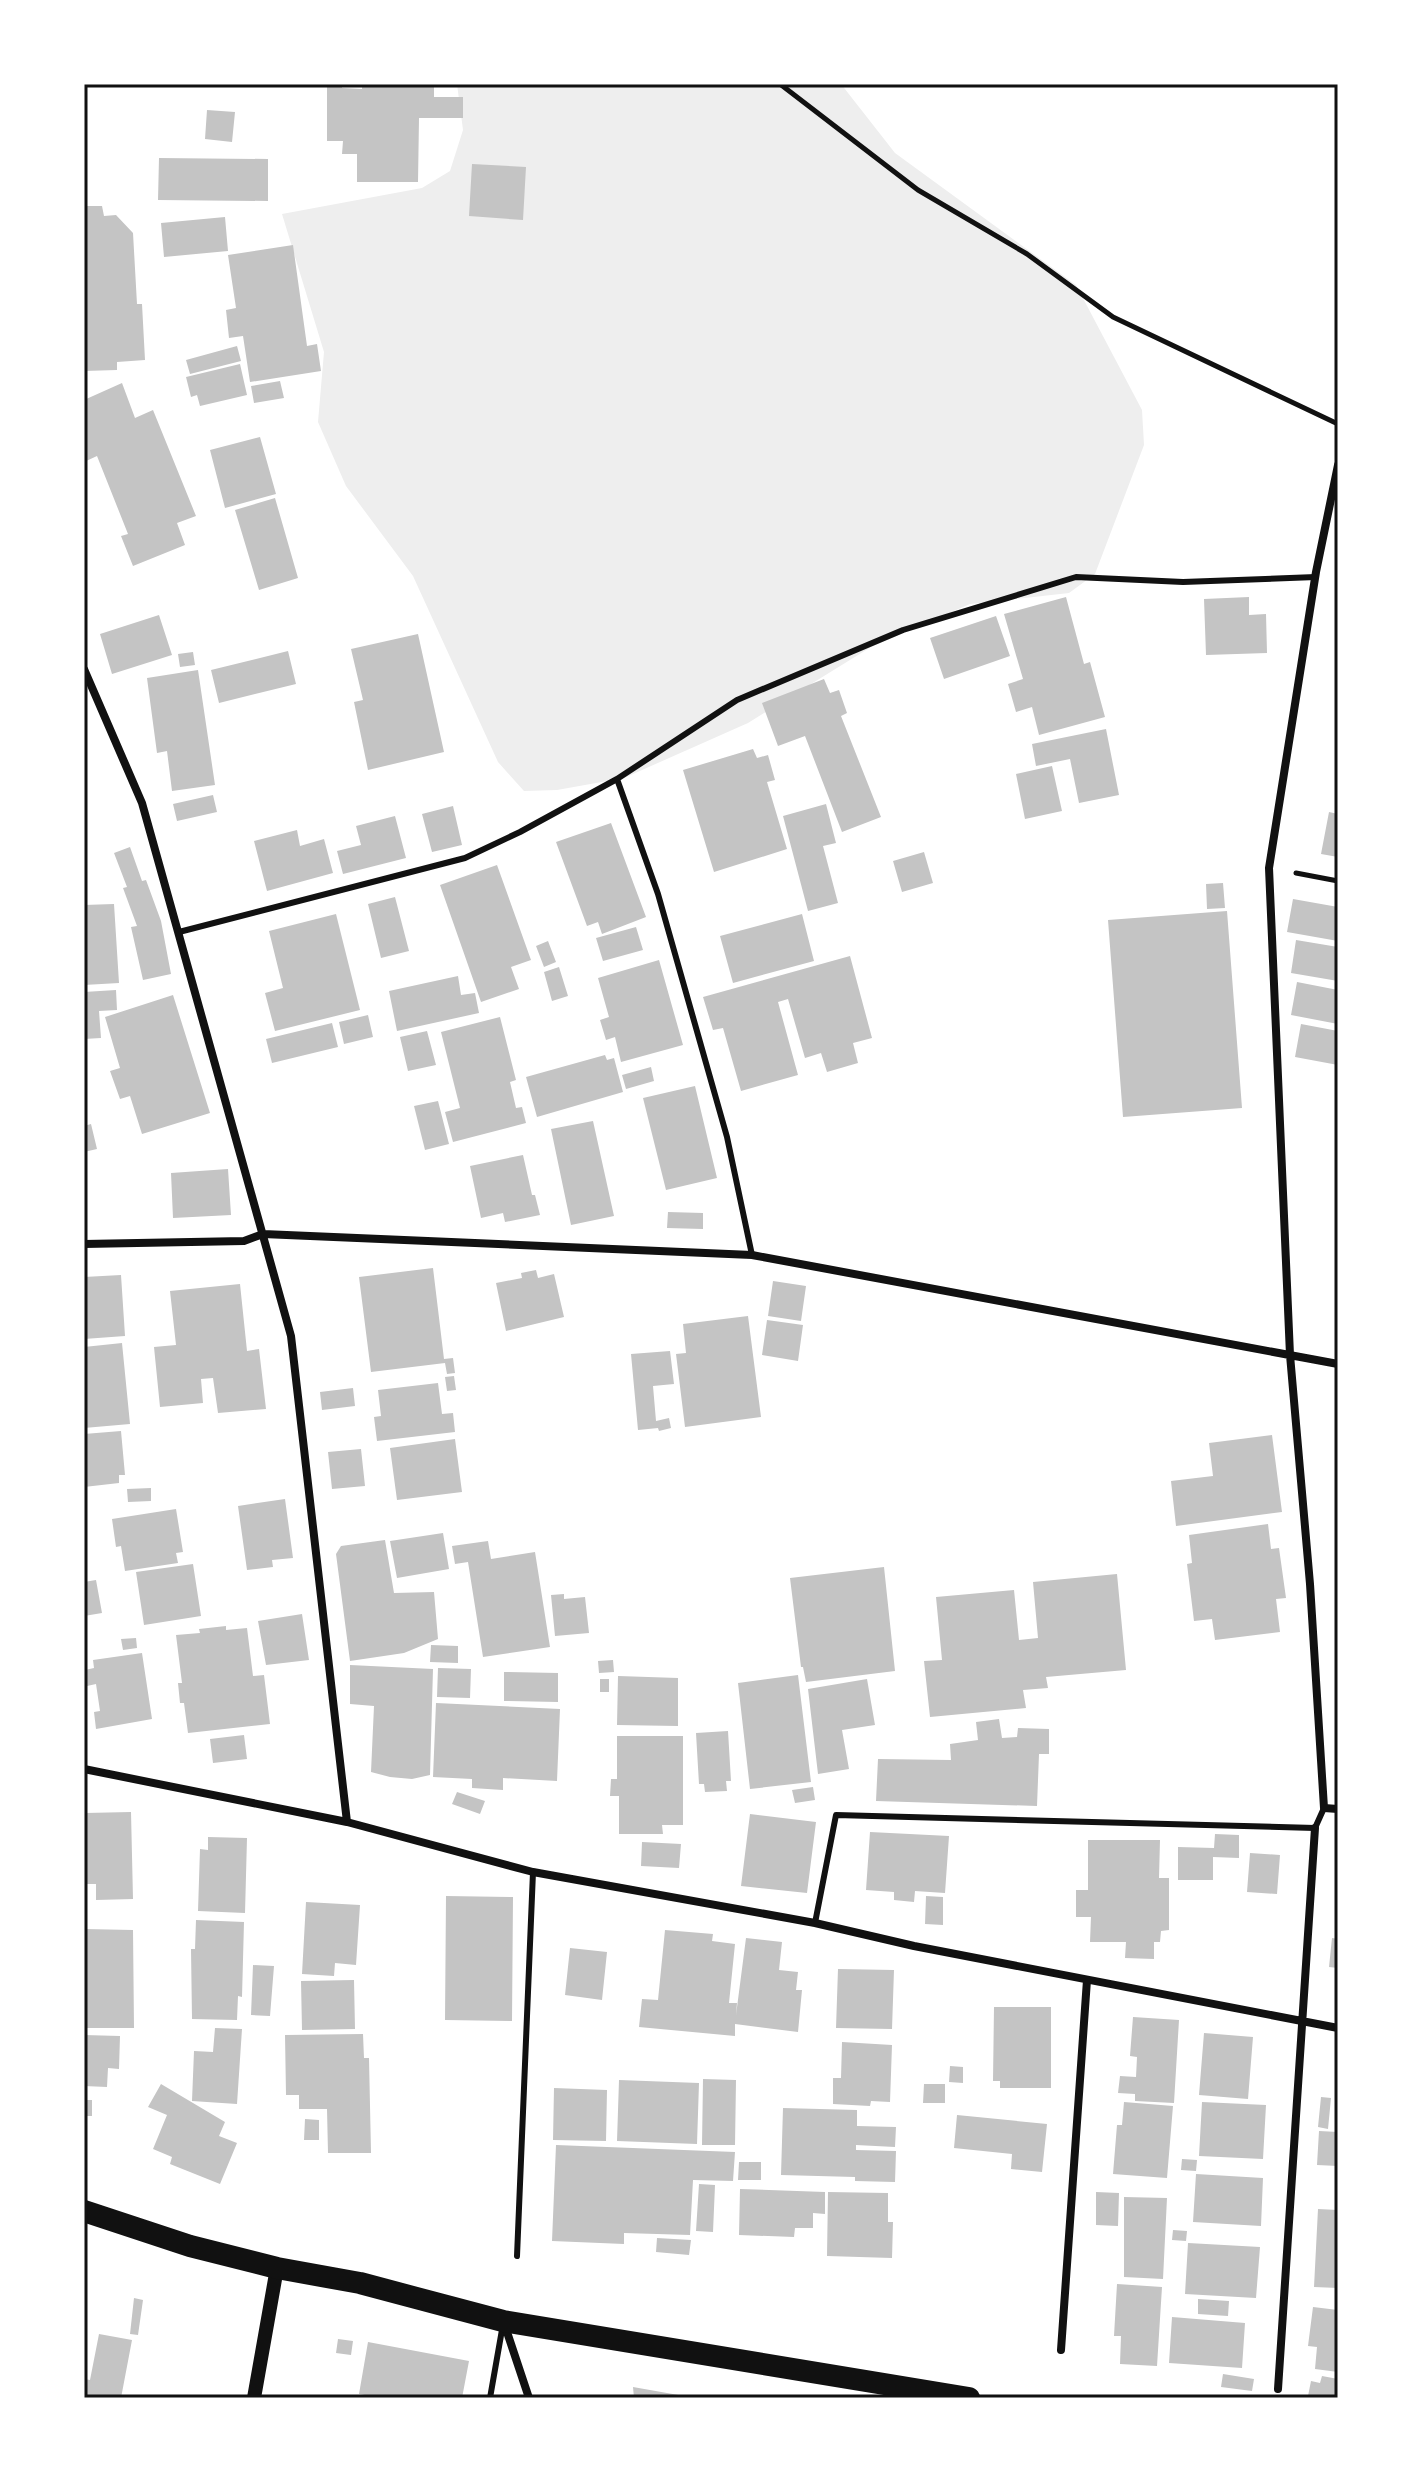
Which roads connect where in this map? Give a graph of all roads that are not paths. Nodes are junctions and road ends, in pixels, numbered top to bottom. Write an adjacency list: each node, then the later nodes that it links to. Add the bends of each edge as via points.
1 (1338, 465): 2 (street)
2 (1316, 577): 4 (lane, via 1183,582 1076,577 903,630 787,677 737,700); 9 (street, via 1269,868)
3 (84, 669): 5 (street, via 142,803)
4 (617, 779): 5 (lane, via 465,858); 8 (lane, via 658,894 727,1137)
5 (179, 932): 6 (street)
6 (263, 1234): 7 (street, via 244,1241); 8 (street); 14 (street, via 291,1336)
7 (84, 1244)
8 (752, 1255): 9 (street)
9 (1290, 1355): 10 (street); 12 (street)
10 (1338, 1364)
11 (84, 1769): 14 (street)
12 (1324, 1808): 13 (street); 15 (lane)
13 (1338, 1809)
14 (347, 1822): 16 (street)
15 (1315, 1828): 17 (lane, via 836,1815); 19 (street)
16 (533, 1872): 17 (street); 22 (lane)
17 (815, 1923): 18 (street)
18 (1087, 1980): 19 (street); 25 (street)
19 (1303, 2022): 20 (street); 26 (street)
20 (1338, 2028)
21 (84, 2211): 23 (highway)
22 (517, 2256)
23 (277, 2268): 24 (highway, via 360,2283); 27 (street)
24 (503, 2321): 28 (lane); 29 (street); 30 (highway)
25 (1061, 2350)
26 (1278, 2389)
27 (254, 2398)
28 (490, 2398)
29 (529, 2398)
30 (969, 2398)

